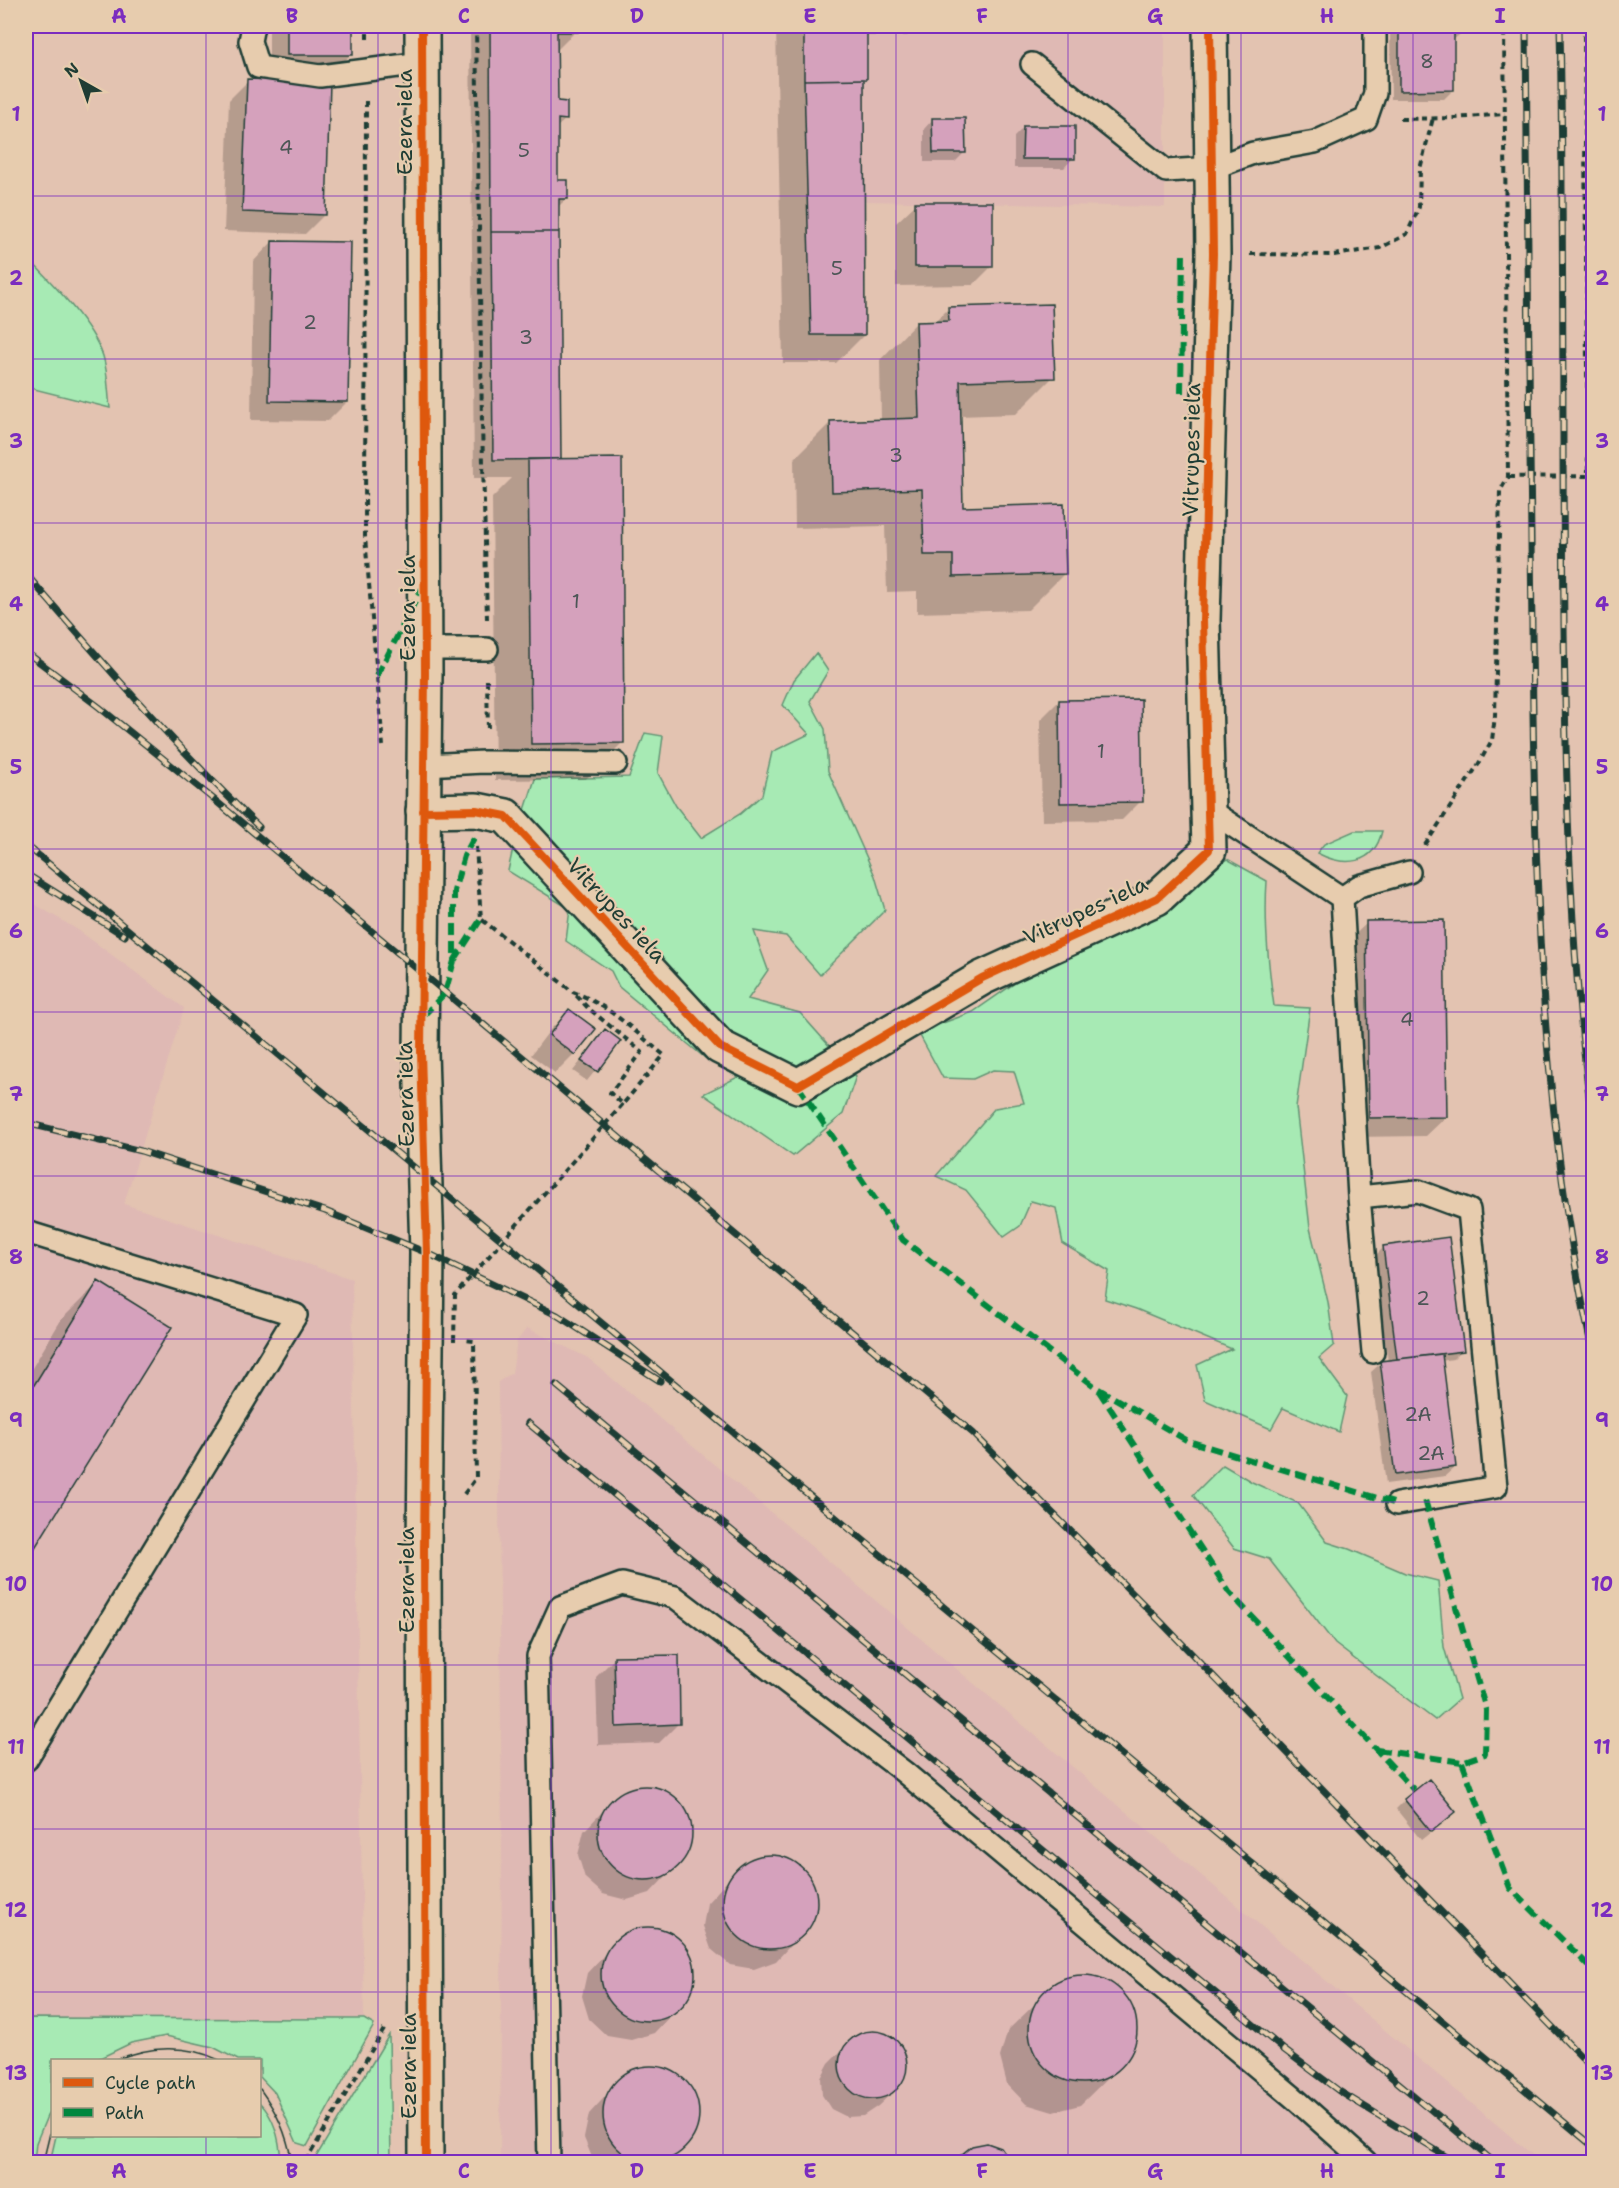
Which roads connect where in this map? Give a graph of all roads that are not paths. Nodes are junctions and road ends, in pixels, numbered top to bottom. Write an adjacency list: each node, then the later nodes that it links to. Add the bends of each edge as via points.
1 (253, 26): 5 (lane, via 250,41 258,67 320,75)
2 (422, 26): 5 (street, Ezera iela)
3 (1210, 26): 7 (street, Vitrupes iela)
4 (1375, 26): 7 (lane, via 1376,93 1366,119 1315,142 1253,153)
5 (422, 63): 8 (street, Ezera iela)
6 (1032, 64): 7 (lane, via 1166,171)
7 (1213, 168): 12 (street, Vitrupes iela, via 1203,620)
8 (425, 649): 9 (lane); 11 (street, Ezera iela)
9 (487, 649)
10 (616, 763): 11 (lane)
11 (424, 765): 13 (street, Ezera iela)
12 (1209, 810): 13 (street, Vitrupes iela, via 1209,850 1157,898 982,978 798,1086 720,1047 506,816 476,810); 15 (lane)
13 (423, 811): 21 (street, Ezera iela, via 421,1052 428,1253 424,1548)
14 (1408, 872): 15 (lane, via 1359,886)
15 (1342, 898): 16 (lane)
16 (1359, 1197): 18 (lane); 19 (lane, via 1418,1191 1469,1209 1496,1487)
17 (26, 1232): 20 (lane, via 296,1315)
18 (1373, 1352)
19 (1397, 1504)
20 (26, 1760)
21 (426, 2163)
22 (549, 2163): 23 (lane, via 538,1656 560,1607 622,1584 675,1597 904,1772 1293,2097)
23 (1365, 2163)

